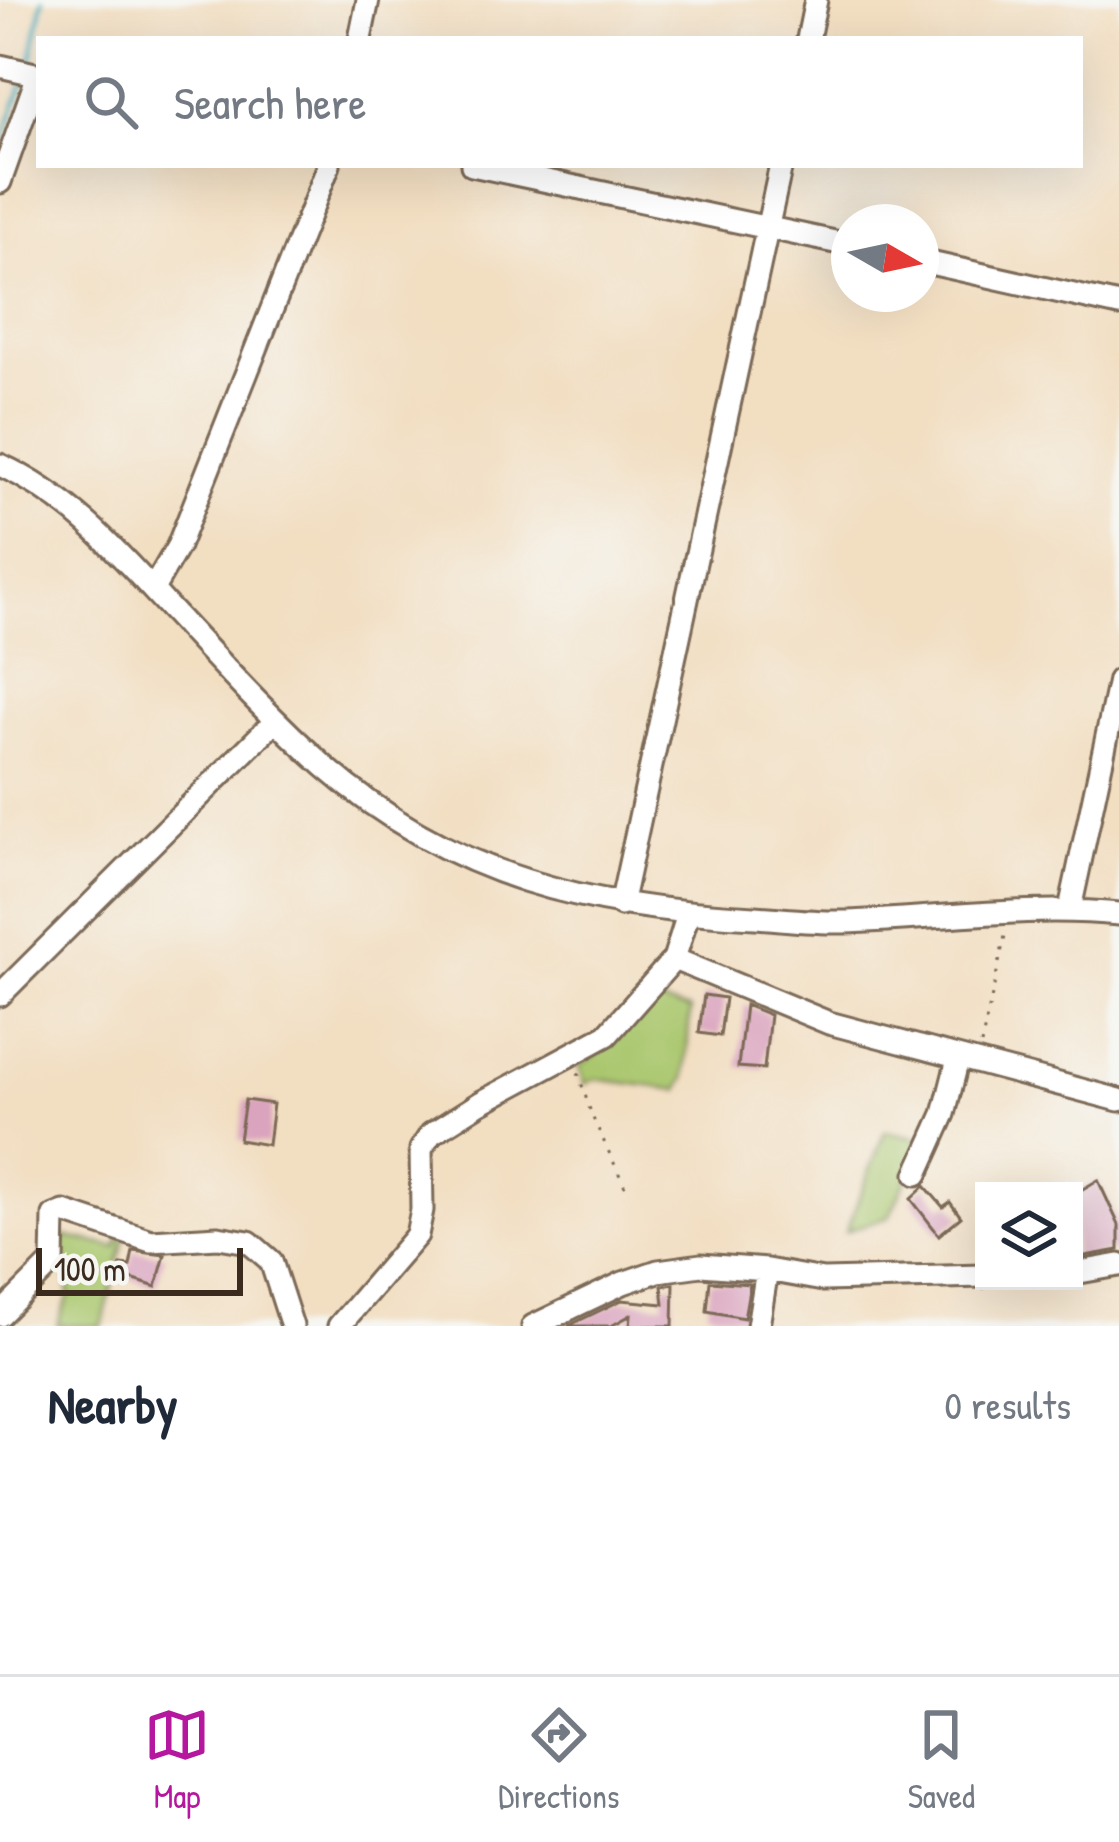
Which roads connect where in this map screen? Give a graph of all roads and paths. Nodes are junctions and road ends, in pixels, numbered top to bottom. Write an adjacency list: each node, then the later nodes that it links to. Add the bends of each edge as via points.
1 (368, 0): 3 (street)
2 (816, 0): 4 (street)
3 (361, 36)
4 (809, 36)
5 (26, 72): 9 (street)
6 (328, 168): 15 (street, via 178,546)
7 (486, 168): 10 (street)
8 (780, 168): 10 (street)
9 (0, 182)
10 (768, 227): 11 (street); 18 (street)
11 (831, 241)
12 (939, 265): 13 (street)
13 (1119, 305)
14 (0, 465): 15 (street, via 93,524)
15 (153, 590): 17 (street)
16 (1119, 680): 19 (street)
17 (274, 722): 18 (street, via 357,795 452,851 569,896); 24 (street)
18 (621, 905): 21 (street)
19 (1070, 909): 20 (street); 22 (street)
20 (1010, 912): 21 (street, via 842,922); 26 (path)
21 (688, 914): 23 (street)
22 (1119, 914)
23 (674, 959): 25 (street, via 608,1034); 26 (street, via 829,1023)
24 (0, 995)
25 (572, 1054): 29 (path); 36 (street, via 431,1134 421,1149 417,1235)
26 (967, 1062): 27 (street); 28 (street)
27 (1119, 1100)
28 (917, 1174)
29 (628, 1193)
30 (1119, 1265): 32 (street)
31 (767, 1270): 33 (street, via 824,1280); 37 (street, via 658,1271); 38 (street)
32 (1083, 1272)
33 (975, 1276)
34 (0, 1315): 35 (street, via 53,1262 54,1216 64,1212 151,1241 250,1242 271,1261)
35 (292, 1326)
36 (339, 1326)
37 (533, 1326)
38 (758, 1326)

